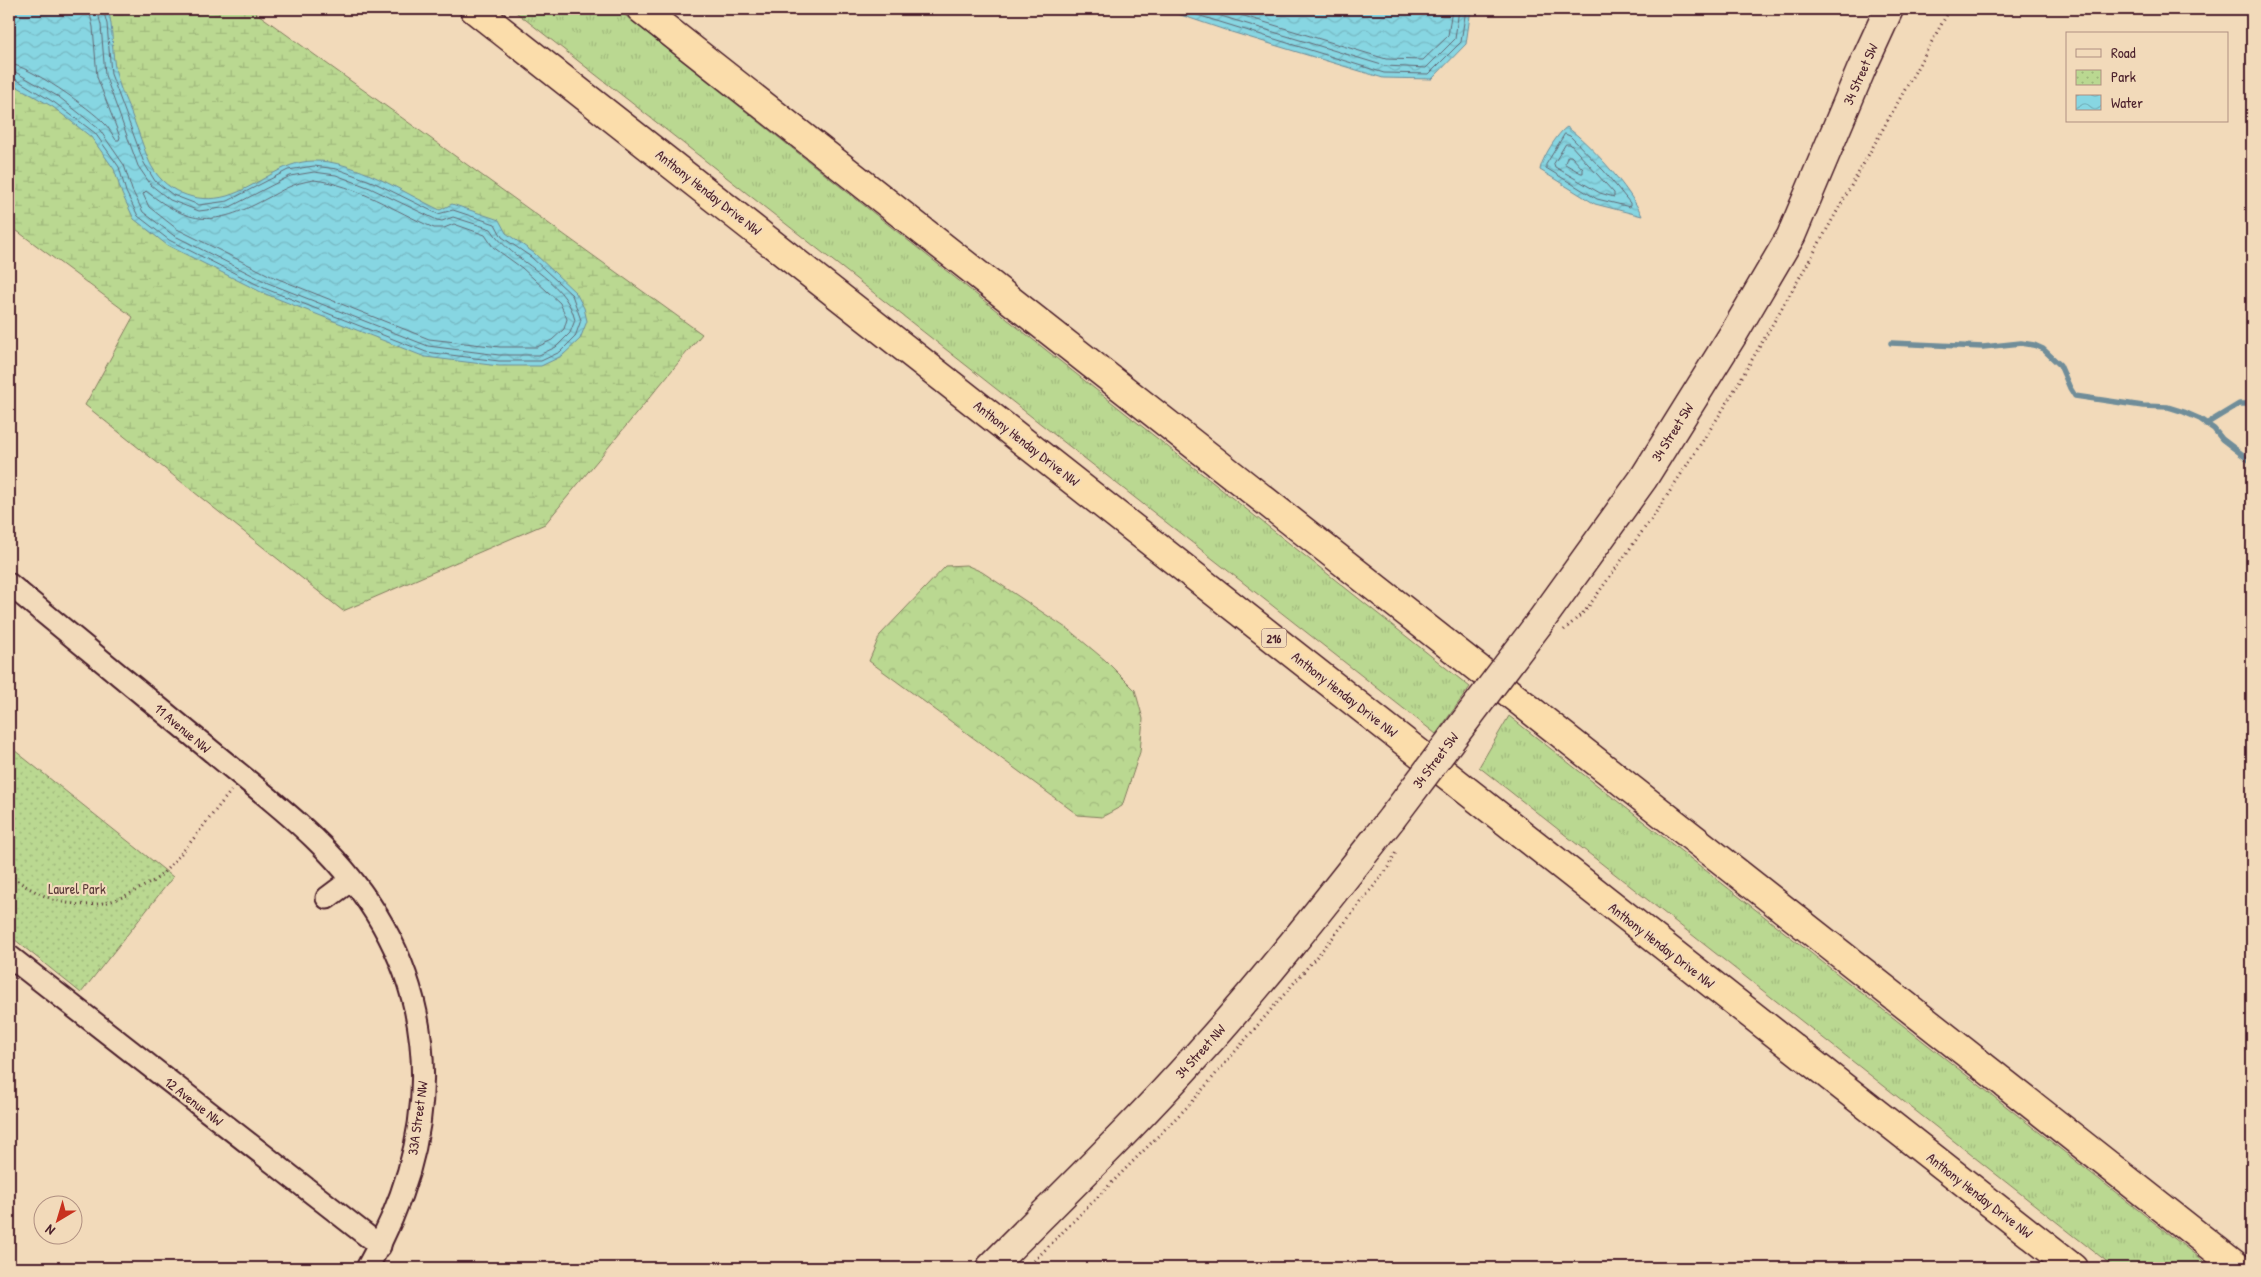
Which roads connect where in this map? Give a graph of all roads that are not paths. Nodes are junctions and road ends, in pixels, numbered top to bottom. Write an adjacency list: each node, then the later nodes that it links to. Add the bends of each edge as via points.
1 (474, 9): 13 (highway, Anthony Henday Drive NW / 216)
2 (640, 9): 14 (highway)
3 (1889, 9): 5 (main road, 34 Street SW, bridge, via 1791,236 1734,333 1550,628)
4 (9, 584): 6 (street, 11 Avenue NW, via 277,805 315,839)
5 (1392, 818): 12 (main road, 34 Street NW, via 1287,952 1198,1054 1116,1144)
6 (351, 880): 7 (street); 8 (street, 11 Avenue NW)
7 (327, 898)
8 (388, 933): 10 (street, 33A Street NW, via 402,962 416,1012 424,1079 418,1131 405,1188)
9 (9, 956): 10 (street, 12 Avenue NW)
10 (380, 1246): 11 (street, 33A Street NW)
11 (367, 1268)
12 (990, 1268)
13 (2073, 1268)
14 (2239, 1268)

